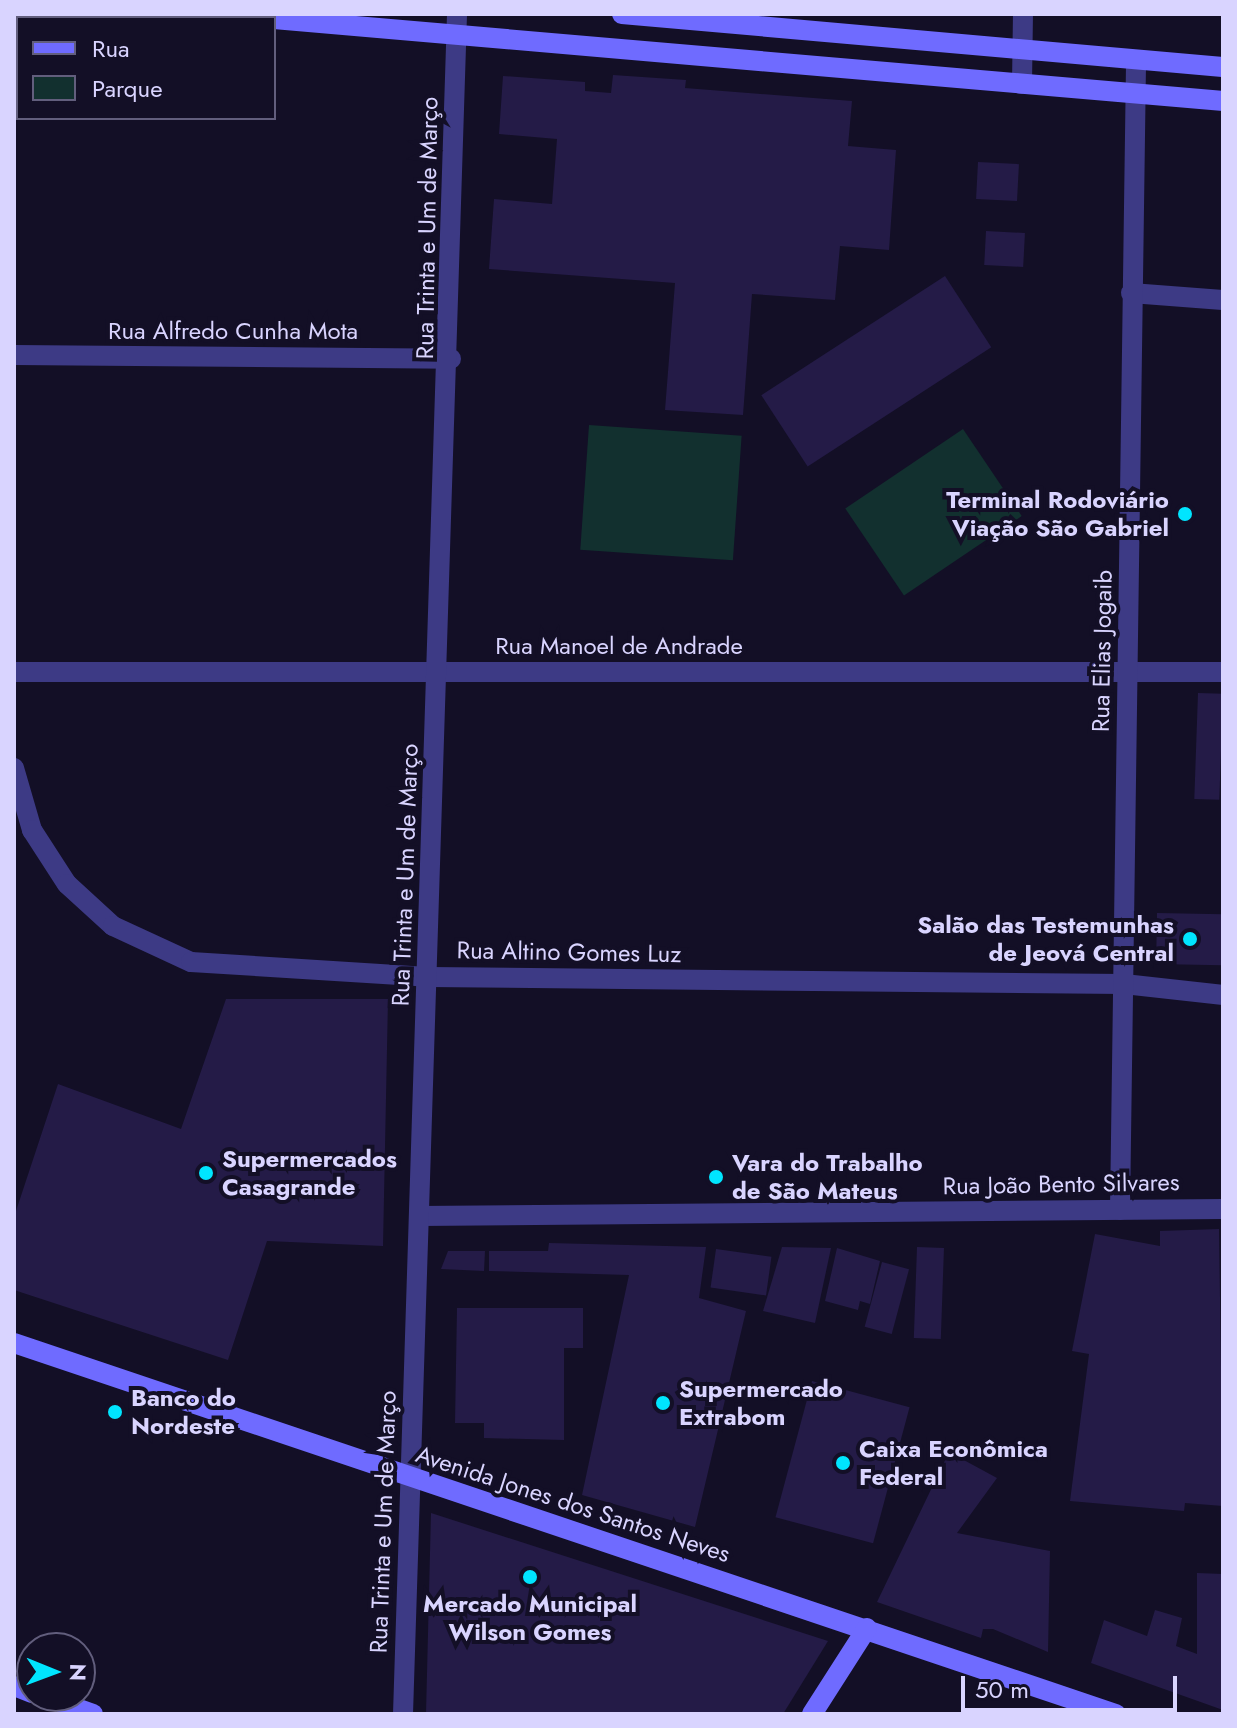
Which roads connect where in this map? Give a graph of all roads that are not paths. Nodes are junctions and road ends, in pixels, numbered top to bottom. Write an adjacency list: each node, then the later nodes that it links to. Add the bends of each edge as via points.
1 (221, 14): 5 (street)
2 (457, 14): 7 (street, Rua Trinta e Um de Março)
3 (622, 14): 8 (street)
4 (1023, 14): 8 (street)
5 (242, 16)
6 (276, 19): 7 (street)
7 (457, 37): 11 (street); 17 (street, Rua Trinta e Um de Março)
8 (1023, 53): 9 (street); 11 (street)
9 (1136, 60): 10 (street); 12 (street, Rua Elias Jogaib)
10 (1223, 67)
11 (1022, 84): 12 (street)
12 (1134, 93): 13 (street); 14 (street, Rua Elias Jogaib)
13 (1223, 101)
14 (1131, 293): 15 (street); 20 (street, Rua Elias Jogaib)
15 (1223, 300)
16 (14, 355): 17 (street, Rua Alfredo Cunha Mota)
17 (451, 359): 19 (street, Rua Trinta e Um de Março)
18 (14, 672): 19 (street, Rua Manoel de Andrade)
19 (438, 672): 20 (street, Rua Manoel de Andrade); 23 (street, Rua Trinta e Um de Março)
20 (1128, 672): 21 (street, Rua Manoel de Andrade); 24 (street, Rua Elias Jogaib)
21 (1223, 672)
22 (14, 768): 23 (street, Rua Altino Gomes Luz, via 32,830 67,884 113,926 191,962)
23 (428, 977): 24 (street, Rua Altino Gomes Luz); 28 (street, Rua Trinta e Um de Março)
24 (1124, 984): 25 (street, Rua Altino Gomes Luz); 27 (street, Rua Elias Jogaib)
25 (1223, 995)
26 (1223, 1209): 27 (street, Rua João Bento Silvares)
27 (1120, 1210): 28 (street, Rua João Bento Silvares)
28 (419, 1216): 30 (street, Rua Trinta e Um de Março)
29 (14, 1343): 30 (street, Avenida Jones dos Santos Neves)
30 (410, 1479): 31 (street, Avenida Jones dos Santos Neves); 33 (street, Rua Trinta e Um de Março)
31 (867, 1628): 32 (street, Avenida Jones dos Santos Neves); 34 (street)
32 (1094, 1710): 35 (street, Avenida Jones dos Santos Neves)
33 (403, 1714)
34 (812, 1714)
35 (1116, 1714)

